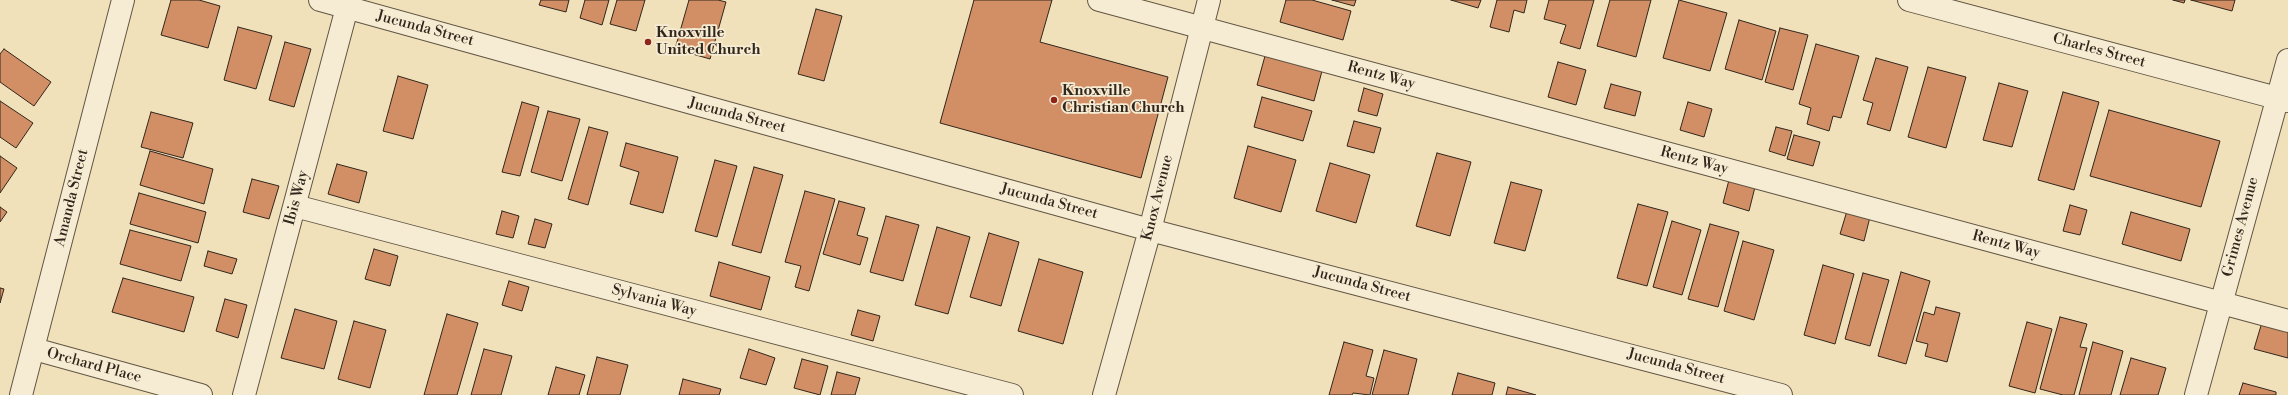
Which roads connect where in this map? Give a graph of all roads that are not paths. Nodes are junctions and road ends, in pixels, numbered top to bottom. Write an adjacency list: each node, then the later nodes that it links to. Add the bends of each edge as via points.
1 (123, 0): 14 (street, Amanda Street)
2 (320, 0): 6 (street, Jucunda Street)
3 (1099, 0): 7 (street, Rentz Way)
4 (1209, 0): 7 (street, Knox Avenue)
5 (1909, 0): 9 (street, Charles Street)
6 (348, 4): 10 (street, Ibis Way); 11 (street, Jucunda Street)
7 (1201, 28): 11 (street, Knox Avenue); 12 (street, Rentz Way)
8 (2288, 60): 9 (street, Grimes Avenue)
9 (2282, 100): 12 (street, Grimes Avenue)
10 (295, 206): 17 (street, Ibis Way); 18 (street, Sylvania Way)
11 (1150, 230): 19 (street, Knox Avenue); 20 (street, Jucunda Street)
12 (2221, 303): 13 (street, Rentz Way); 21 (street, Grimes Avenue)
13 (2288, 321)
14 (34, 349): 15 (street, Amanda Street); 16 (street, Orchard Place)
15 (21, 395)
16 (201, 395)
17 (244, 395)
18 (1012, 395)
19 (1104, 395)
20 (1781, 395)
21 (2196, 395)

